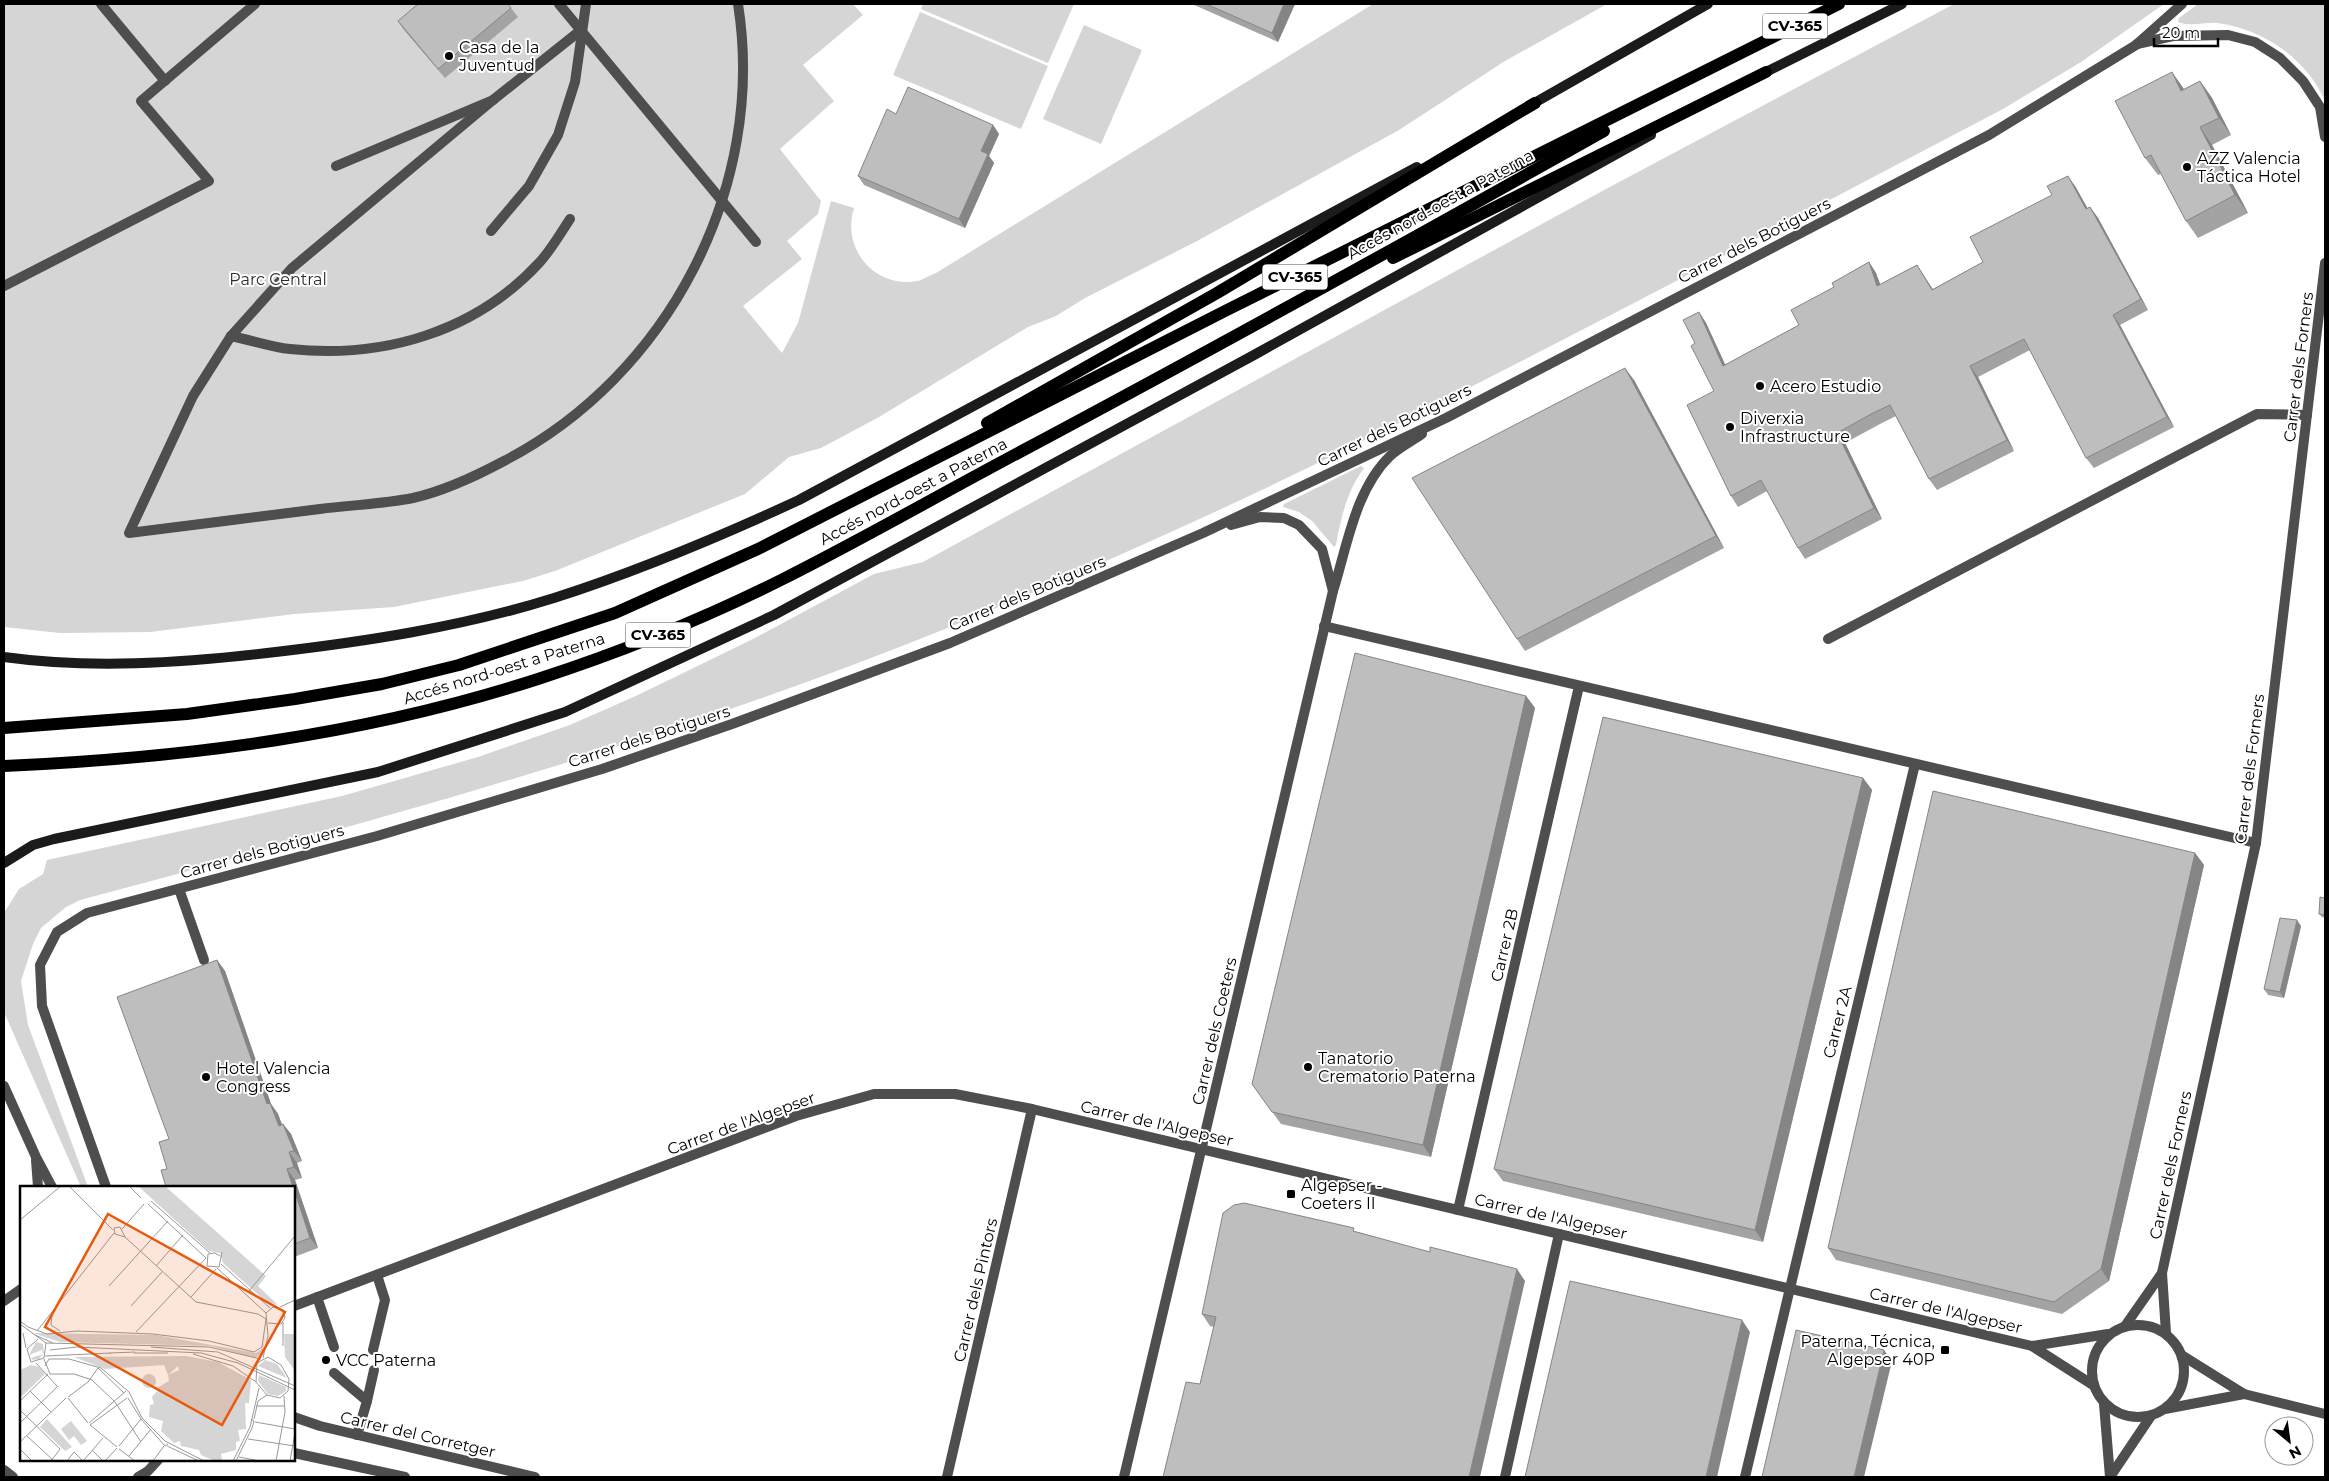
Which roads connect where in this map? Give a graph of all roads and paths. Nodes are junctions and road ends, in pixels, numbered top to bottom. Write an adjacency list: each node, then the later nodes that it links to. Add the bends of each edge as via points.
1 (101, 4): 14 (street)
2 (256, 4): 14 (street)
3 (559, 4): 10 (street)
4 (586, 4): 10 (street)
5 (738, 4): 19 (street, via 743,33 742,108 729,182)
6 (1708, 4): 16 (street)
7 (1839, 4): 12 (main road, Accés nord-oest a Paterna / CV-365)
8 (1902, 4): 13 (street)
9 (2182, 4): 11 (street, Carrer dels Botiguers)
10 (581, 30): 15 (street); 19 (street); 21 (street, via 575,82 558,135 529,186)
11 (2136, 44): 17 (street, via 2173,36 2228,35 2255,42 2280,58 2303,81 2320,107); 28 (street, Carrer dels Botiguers, via 1989,135)
12 (1752, 48): 25 (main road, Accés nord-oest a Paterna / CV-365); 29 (main road, Accés nord-oest a Paterna / CV-365)
13 (1766, 72): 25 (main road); 40 (street, via 1254,356 782,610 565,712 378,772 54,838 34,845)
14 (165, 81): 24 (street, via 141,102 209,181)
15 (494, 100): 18 (street); 26 (street, via 292,268)
16 (1535, 103): 29 (main road, via 1217,293); 34 (street, via 799,500 728,533 636,569 544,601 456,623 349,643 222,658 122,663)
17 (2325, 137)
18 (336, 166)
19 (722, 201): 22 (street); 26 (street, via 703,253 666,318 621,374 581,411 530,448 474,477 414,498 129,533 193,396)
20 (570, 219): 26 (street, via 540,262 495,303 469,319 421,338 354,351 315,351 288,349)
21 (491, 232)
22 (756, 242)
23 (2325, 263): 27 (street, Carrer dels Forners)
24 (4, 286)
25 (1241, 334): 38 (main road, Accés nord-oest a Paterna / CV-365, via 781,580 698,619 615,652 451,704 316,734 140,757)
26 (231, 336)
27 (2307, 415): 33 (street, via 2257,414); 39 (street, Carrer dels Forners)
28 (1446, 418): 30 (street, Carrer dels Botiguers); 31 (street, Carrer dels Coeters, via 1390,456 1374,477 1360,502)
29 (839, 507): 36 (main road, Accés nord-oest a Paterna / CV-365, via 750,554 615,613 459,665 382,684 187,714)
30 (1203, 533): 31 (street, Carrer dels Coeters, via 1260,517 1284,518 1299,525 1322,548); 41 (street, Carrer dels Botiguers, via 950,643 732,724 602,769 377,836)
31 (1333, 591): 32 (street, Carrer dels Coeters)
32 (1324, 626): 35 (street); 45 (street, Carrer dels Coeters)
33 (1828, 639)
34 (4, 657)
35 (1579, 686): 37 (street); 50 (street, Carrer 2B)
36 (4, 728)
37 (1915, 764): 39 (street); 54 (street, Carrer 2A)
38 (4, 766)
39 (2256, 843): 52 (street, Carrer dels Forners)
40 (4, 864)
41 (179, 889): 42 (street); 49 (street, Carrer dels Botiguers, via 87,913 57,932 40,965 42,1006)
42 (204, 960)
43 (4, 1086): 46 (street)
44 (1032, 1109): 45 (street, Carrer de l'Algepser); 53 (street, Carrer de l'Algepser, via 955,1094 874,1094 796,1116); 84 (street, Carrer dels Pintors)
45 (1202, 1150): 50 (street, Carrer de l'Algepser); 85 (street, Carrer dels Coeters)
46 (36, 1157): 47 (street); 48 (street)
47 (38, 1186)
48 (51, 1186)
49 (106, 1186)
50 (1458, 1210): 51 (street, Carrer de l'Algepser)
51 (1559, 1234): 54 (street, Carrer de l'Algepser); 86 (street)
52 (2162, 1273): 59 (street, Carrer dels Forners); 60 (street, Carrer dels Forners)
53 (377, 1275): 56 (street, Carrer de l'Algepser); 64 (street, via 384,1300)
54 (1788, 1288): 62 (street, Carrer de l'Algepser); 87 (street, Carrer 2A)
55 (20, 1290): 57 (street)
56 (317, 1297): 58 (street, Carrer de l'Algepser); 63 (street)
57 (4, 1301)
58 (295, 1306)
59 (2125, 1326): 60 (street, via 2146,1324); 61 (street)
60 (2166, 1333): 65 (street)
61 (2108, 1334): 62 (street); 68 (street, via 2092,1358)
62 (2032, 1346): 68 (street)
63 (334, 1347)
64 (373, 1350)
65 (2183, 1356): 69 (street); 72 (street, via 2185,1376 2179,1394)
66 (374, 1370): 70 (street)
67 (334, 1373): 70 (street)
68 (2093, 1385): 71 (street)
69 (2244, 1394): 72 (street); 73 (street)
70 (367, 1401): 76 (street)
71 (2104, 1404): 74 (street, via 2118,1414 2134,1418); 88 (street)
72 (2165, 1409): 74 (street)
73 (2325, 1414)
74 (2151, 1416): 88 (street)
75 (295, 1417): 76 (street, Carrer del Corretger)
76 (357, 1435): 83 (street, Carrer del Corretger)
77 (295, 1453): 82 (street)
78 (157, 1461): 81 (street)
79 (4, 1470): 80 (street)
80 (13, 1477)
81 (138, 1477)
82 (405, 1477)
83 (535, 1477)
84 (947, 1477)
85 (1124, 1477)
86 (1505, 1477)
87 (1745, 1477)
88 (2110, 1477)

